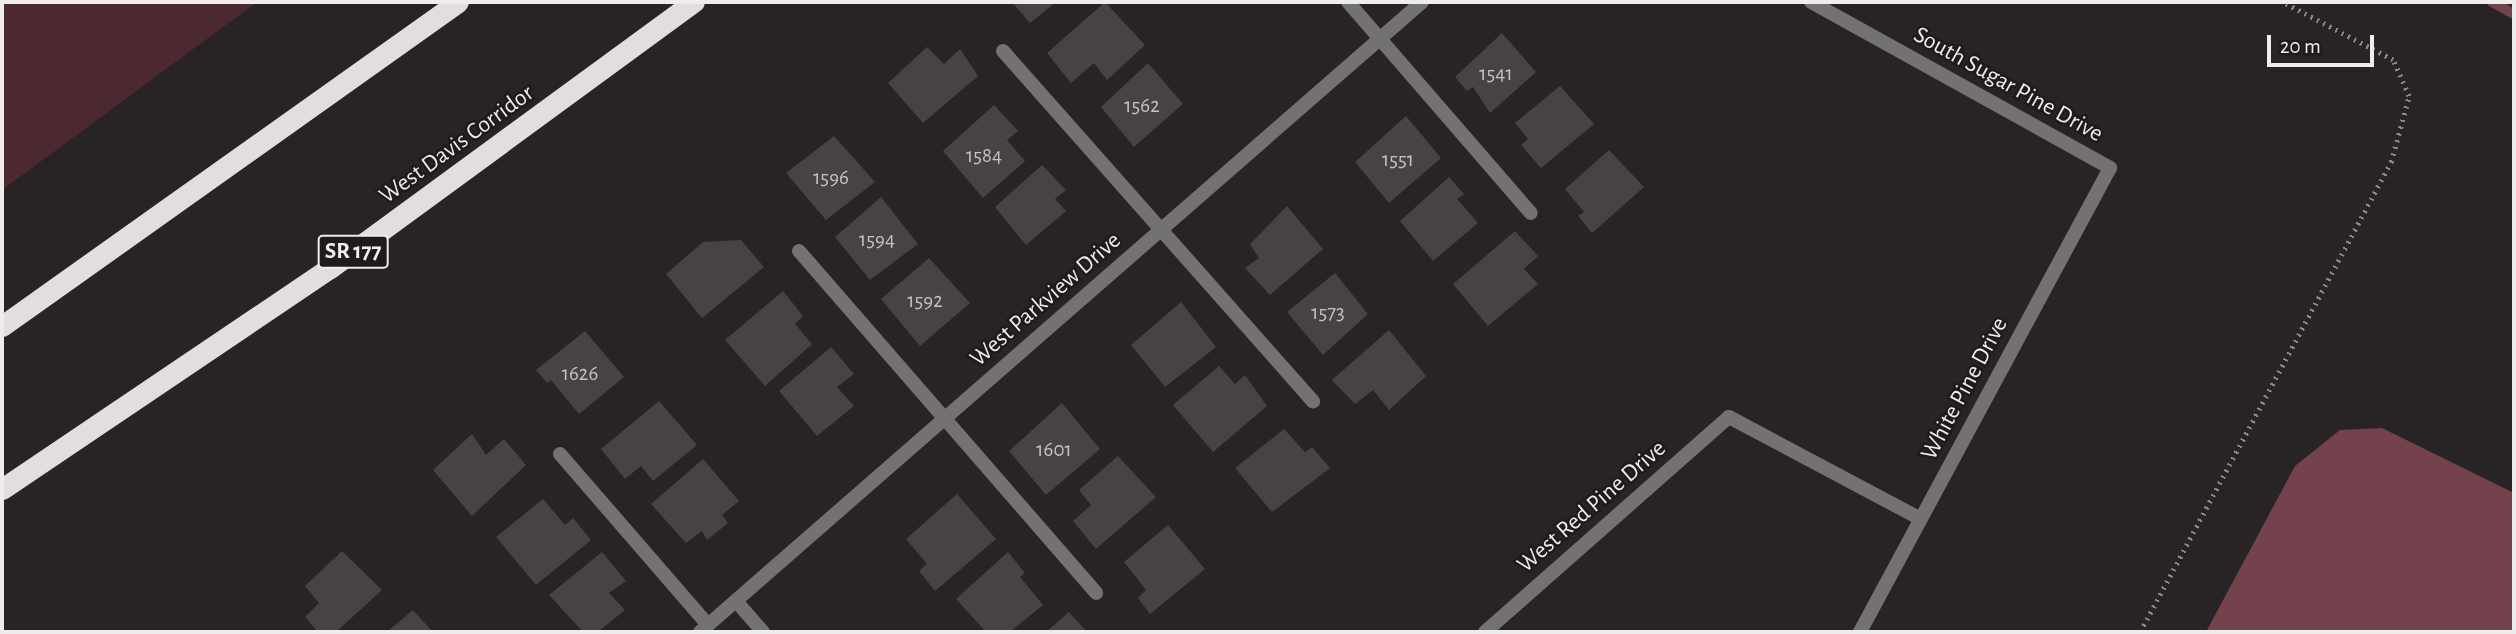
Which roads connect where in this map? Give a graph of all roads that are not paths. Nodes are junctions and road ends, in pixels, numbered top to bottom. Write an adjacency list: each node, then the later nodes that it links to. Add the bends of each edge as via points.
1 (458, 2): 12 (highway)
2 (694, 2): 16 (highway, West Davis Corridor / SR 177, via 341,260)
3 (1348, 2): 6 (street)
4 (1422, 2): 6 (street, West Parkview Drive)
5 (1811, 2): 8 (street, South Sugar Pine Drive)
6 (1379, 39): 9 (street); 10 (street, West Parkview Drive)
7 (1003, 51): 10 (street)
8 (2110, 168): 17 (street, White Pine Drive)
9 (1531, 213)
10 (1163, 228): 13 (street); 14 (street, West Parkview Drive)
11 (799, 251): 14 (street)
12 (2, 326)
13 (1313, 402)
14 (945, 419): 18 (street); 19 (street, West Parkview Drive)
15 (560, 454): 20 (street)
16 (2, 489)
17 (1921, 519): 22 (street, West Red Pine Drive, via 1729,417); 23 (street, White Pine Drive)
18 (1096, 593)
19 (736, 601): 20 (street, West Parkview Drive); 21 (street)
20 (704, 629)
21 (762, 632)
22 (1485, 632)
23 (1860, 632)

